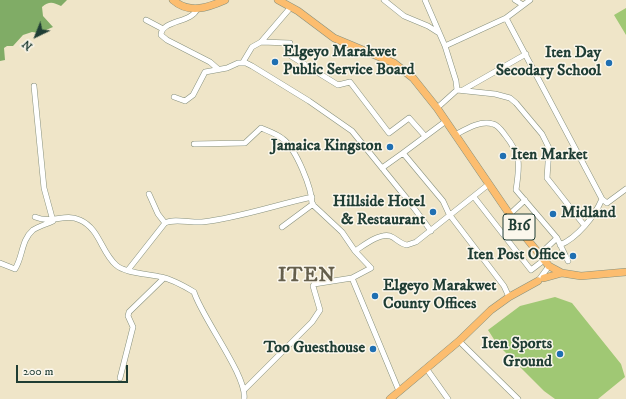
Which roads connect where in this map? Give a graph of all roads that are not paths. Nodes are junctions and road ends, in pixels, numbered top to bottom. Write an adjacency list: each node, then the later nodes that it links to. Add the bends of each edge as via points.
1 (173, 0): 10 (main road, via 184,7)
2 (224, 0): 10 (main road)
3 (278, 0): 9 (main road, B16)
4 (384, 0): 14 (street, via 404,16)
5 (424, 0): 14 (street)
6 (516, 0): 8 (street)
7 (530, 0): 8 (street)
8 (523, 6): 11 (street)
9 (291, 7): 15 (street); 24 (main road, B16, via 334,38 404,69)
10 (197, 8): 13 (street, via 191,17)
11 (506, 18): 16 (street); 17 (street)
12 (146, 20): 13 (street)
13 (163, 29): 19 (street, via 161,35 167,40 210,62)
14 (439, 33): 16 (street)
15 (261, 42): 18 (street, via 252,47); 27 (street, via 290,43 291,56 338,85 350,82 389,133 410,118)
16 (445, 46): 21 (street, via 456,81)
17 (526, 54): 22 (street); 36 (street)
18 (243, 62): 19 (street); 30 (street, via 309,101 352,131)
19 (218, 69): 23 (street, via 205,72 190,99 185,101)
20 (34, 86): 42 (street, via 44,188)
21 (456, 90): 22 (street); 24 (street)
22 (463, 90): 44 (street, via 510,98 516,103 542,134 548,148 547,170 551,185)
23 (174, 97)
24 (437, 108): 25 (main road, B16)
25 (446, 121): 26 (main road, B16); 27 (street)
26 (455, 135): 31 (main road, B16); 37 (street, via 480,124 493,124 498,127 517,152 519,177 516,190)
27 (425, 136): 29 (street)
28 (194, 144): 35 (street, via 245,143 259,128 266,130 283,138 290,146)
29 (403, 153): 30 (street); 39 (street, via 443,200)
30 (382, 168): 47 (street)
31 (489, 184): 34 (street); 40 (main road, B16)
32 (626, 189): 36 (street, via 607,203)
33 (149, 194): 43 (street)
34 (474, 196): 39 (street); 48 (street)
35 (312, 197): 38 (street); 43 (street, via 216,220)
36 (602, 199): 44 (street)
37 (524, 200): 40 (street); 49 (street)
38 (313, 204): 46 (street); 51 (street, via 342,232)
39 (449, 214): 47 (street); 61 (street, via 504,286)
40 (510, 214): 45 (main road, B16)
41 (35, 217): 42 (street)
42 (53, 221): 53 (street, via 33,230 24,242 15,269); 55 (street, via 68,217 89,225 116,266)
43 (165, 223): 55 (street)
44 (584, 225): 50 (street, via 568,241)
45 (518, 226): 48 (street); 54 (main road, B16)
46 (282, 227)
47 (431, 231): 51 (street, via 411,245 385,236)
48 (504, 236): 54 (street, via 531,270)
49 (557, 238): 50 (street); 54 (street)
50 (560, 245): 52 (street)
51 (355, 251): 59 (street, via 371,268)
52 (568, 261)
53 (0, 263)
54 (546, 263): 57 (main road, B16); 60 (street)
55 (128, 270): 58 (street)
56 (626, 272): 57 (main road, B16, via 581,276)
57 (562, 274): 60 (main road)
58 (164, 278): 64 (street, via 129,312 128,316 134,327); 65 (street, via 194,292 202,313 228,356)
59 (352, 278): 65 (street, via 314,284 320,310 312,322); 66 (street)
60 (541, 280): 61 (main road)
61 (509, 297): 62 (main road, via 491,310)
62 (459, 341): 63 (main road); 70 (street)
63 (426, 368): 66 (main road); 69 (street)
64 (120, 378)
65 (244, 390): 67 (street)
66 (399, 391): 68 (main road)
67 (244, 399)
68 (390, 399)
69 (448, 399)
70 (518, 399)

